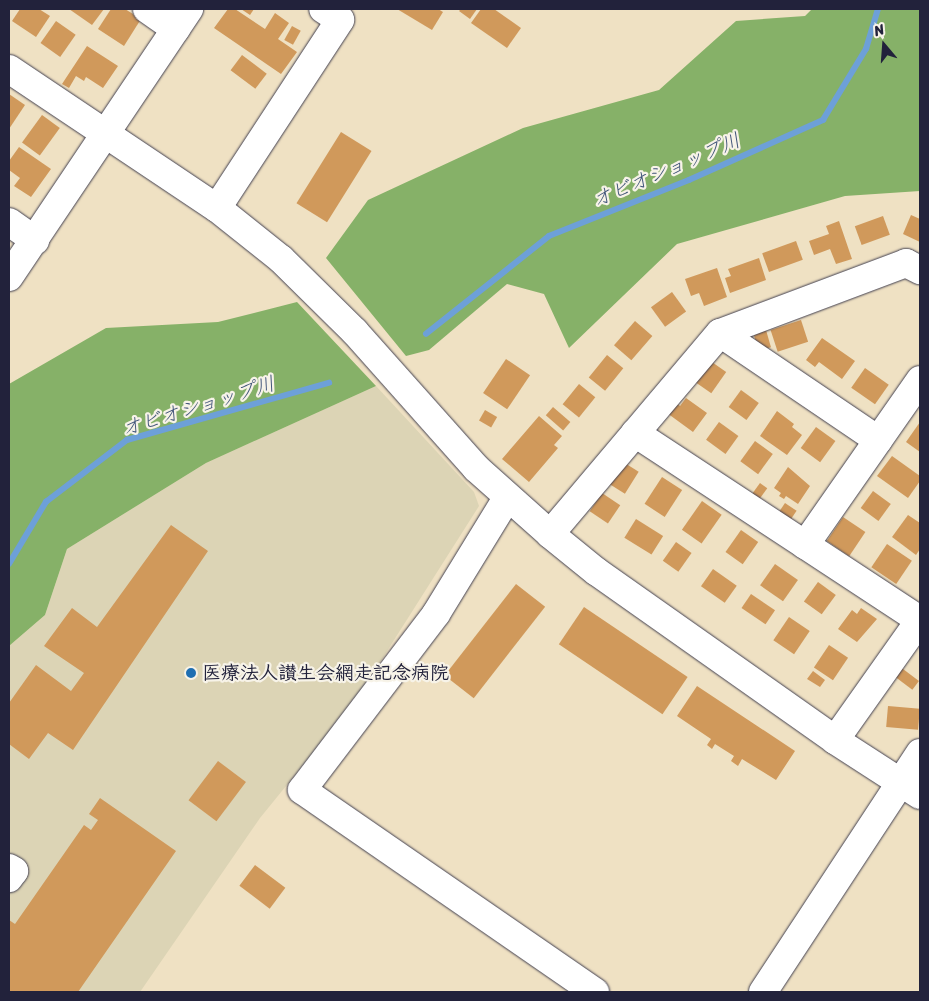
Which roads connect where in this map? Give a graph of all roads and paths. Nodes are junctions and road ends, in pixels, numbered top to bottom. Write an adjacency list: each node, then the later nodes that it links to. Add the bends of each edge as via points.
1 (147, 9): 3 (street)
2 (323, 9): 6 (street, via 340,20)
3 (183, 19): 5 (street)
4 (9, 68): 5 (street)
5 (106, 135): 6 (street); 8 (street)
6 (217, 208): 15 (street, via 281,259 324,301 470,461)
7 (9, 222): 8 (street)
8 (35, 240): 10 (street)
9 (920, 270): 11 (street, via 906,263)
10 (9, 278)
11 (720, 333): 13 (street); 14 (street)
12 (920, 380): 14 (street)
13 (635, 433): 16 (street); 17 (street)
14 (878, 440): 17 (street)
15 (508, 498): 16 (street); 24 (street, via 436,614 302,790)
16 (550, 534): 19 (street, via 597,572)
17 (805, 545): 18 (street)
18 (920, 620): 19 (street)
19 (835, 740): 21 (street)
20 (920, 753): 21 (street)
21 (910, 788): 25 (street)
22 (9, 868): 23 (street, via 14,871)
23 (9, 878)
24 (595, 992)
25 (763, 992)

